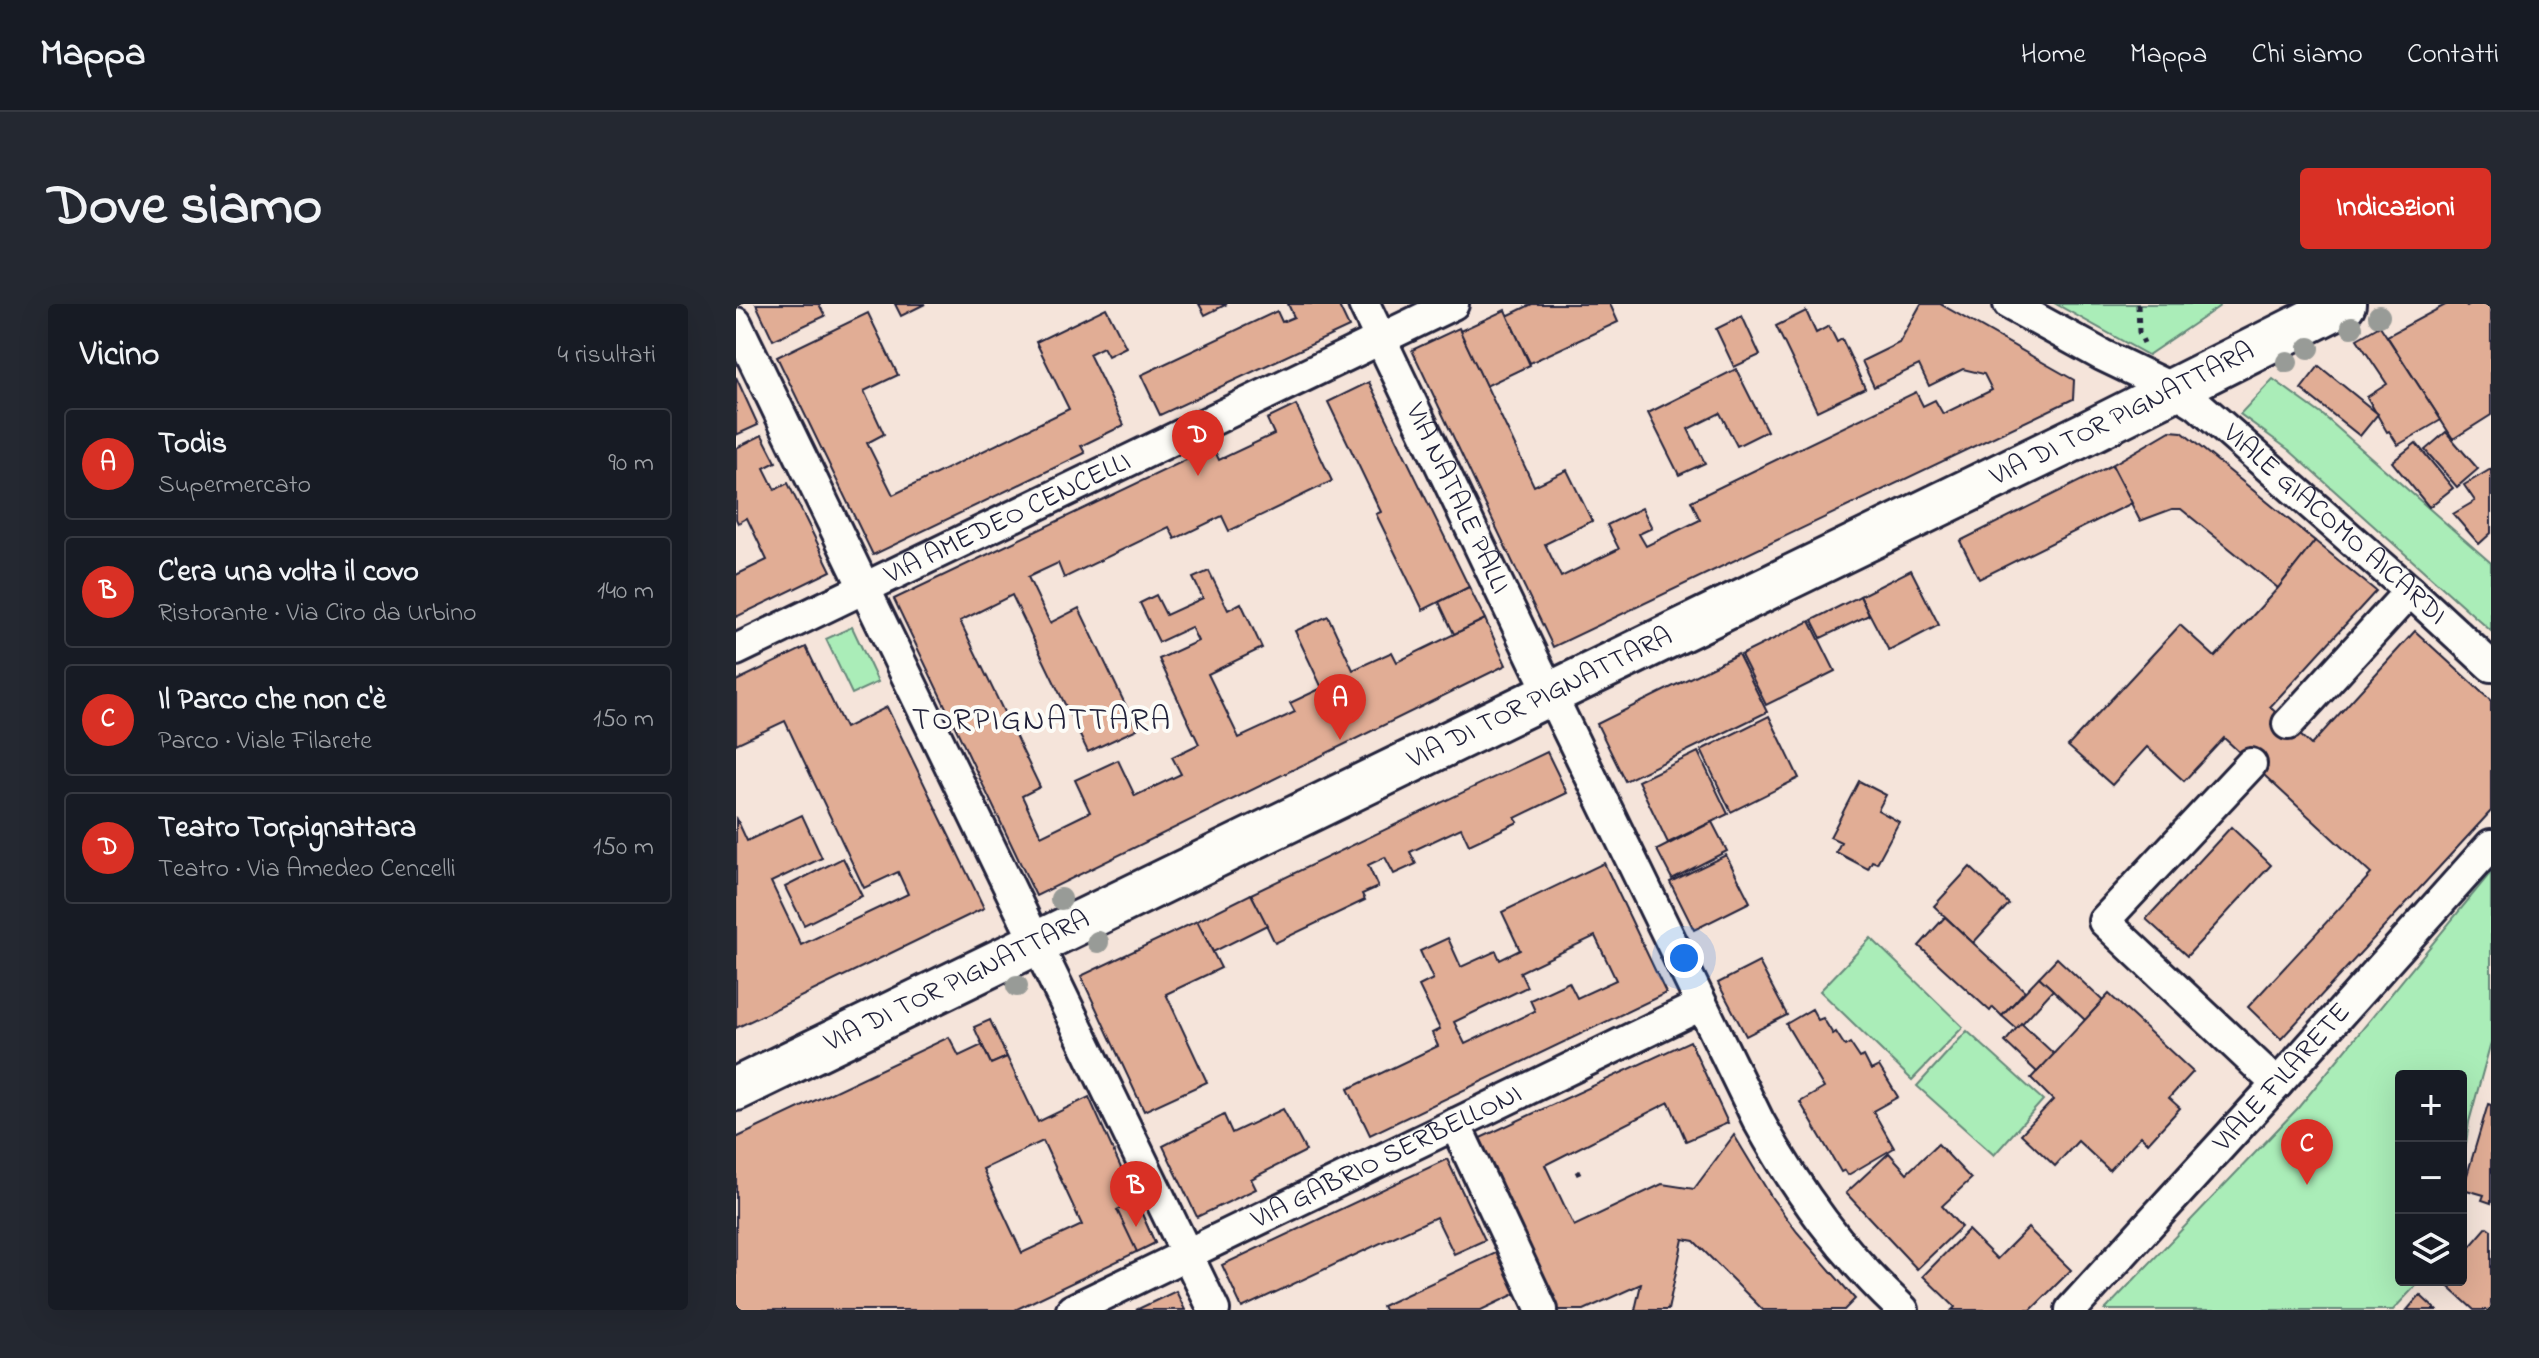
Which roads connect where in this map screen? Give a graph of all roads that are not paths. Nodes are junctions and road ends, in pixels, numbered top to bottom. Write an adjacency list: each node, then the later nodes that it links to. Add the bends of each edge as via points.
1 (1364, 304): 6 (street, VIA NATALE PALLI)
2 (1453, 304): 6 (street, VIA AMEDEO CENCELLI)
3 (2009, 304): 7 (street, VIALE GIACOMO AICARDI)
4 (2344, 304): 7 (main road, VIA DI TOR PIGNATTARA)
5 (736, 323): 8 (street)
6 (1381, 339): 8 (street, VIA AMEDEO CENCELLI); 12 (street, VIA NATALE PALLI)
7 (2173, 389): 9 (street, VIALE GIACOMO AICARDI); 12 (main road, VIA DI TOR PIGNATTARA)
8 (865, 588): 10 (street, VIA AMEDEO CENCELLI); 16 (street)
9 (2410, 591): 11 (street, VIALE GIACOMO AICARDI); 13 (street)
10 (736, 650)
11 (2491, 666)
12 (1549, 693): 16 (main road, VIA DI TOR PIGNATTARA); 17 (street, VIA NATALE PALLI)
13 (2288, 724)
14 (2251, 764): 18 (street, via 2104,921)
15 (2491, 845): 18 (street, VIALE FILARETE)
16 (1036, 941): 19 (main road, VIA DI TOR PIGNATTARA); 21 (street)
17 (1701, 1005): 20 (street, VIA GABRIO SERBELLONI); 25 (street, VIA NATALE PALLI, via 1758,1120 1804,1197 1854,1261)
18 (2277, 1084): 26 (street, VIALE FILARETE)
19 (736, 1089)
20 (1455, 1124): 21 (street, VIA GABRIO SERBELLONI); 24 (street)
21 (1187, 1254): 22 (street, VIA GABRIO SERBELLONI); 23 (street)
22 (1072, 1310)
23 (1214, 1310)
24 (1542, 1310)
25 (1903, 1310)
26 (2071, 1310)

